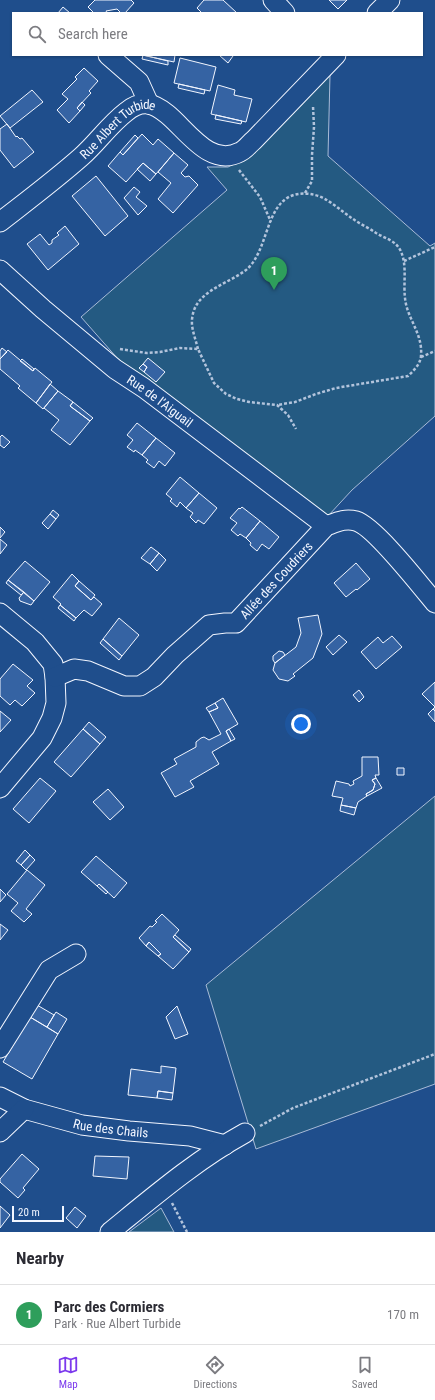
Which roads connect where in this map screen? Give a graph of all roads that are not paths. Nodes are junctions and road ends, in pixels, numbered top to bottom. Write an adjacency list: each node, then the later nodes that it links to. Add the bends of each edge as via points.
1 (273, 0): 3 (street)
2 (390, 0): 4 (street)
3 (284, 12)
4 (378, 12)
5 (109, 56): 7 (street, via 139,82)
6 (333, 56): 7 (street, Rue Albert Turbide, via 254,140 240,152 227,156 207,150 160,109)
7 (149, 104): 8 (street, Rue Albert Turbide, via 136,105 118,118 81,157)
8 (0, 222)
9 (0, 270): 10 (street, Rue de l’Aiguail, via 115,370 144,388)
10 (326, 526): 11 (street, Allée des Coudriers, via 346,519 358,521 379,538); 13 (street, Allée des Coudriers, via 236,623 209,625 154,677 140,686 124,686 88,671 74,669)
11 (435, 603)
12 (0, 614): 13 (street, via 35,642 52,664)
13 (55, 677): 14 (street, via 56,703 52,718 42,738)
14 (0, 788)
15 (76, 954): 16 (street, via 49,970)
16 (0, 1048)
17 (0, 1097): 18 (street, Rue des Chails)
18 (24, 1109): 19 (street); 21 (street, Rue des Chails, via 82,1125 190,1136)
19 (0, 1132)
20 (245, 1133): 21 (street)
21 (225, 1145): 22 (street, via 164,1188)
22 (110, 1232)

